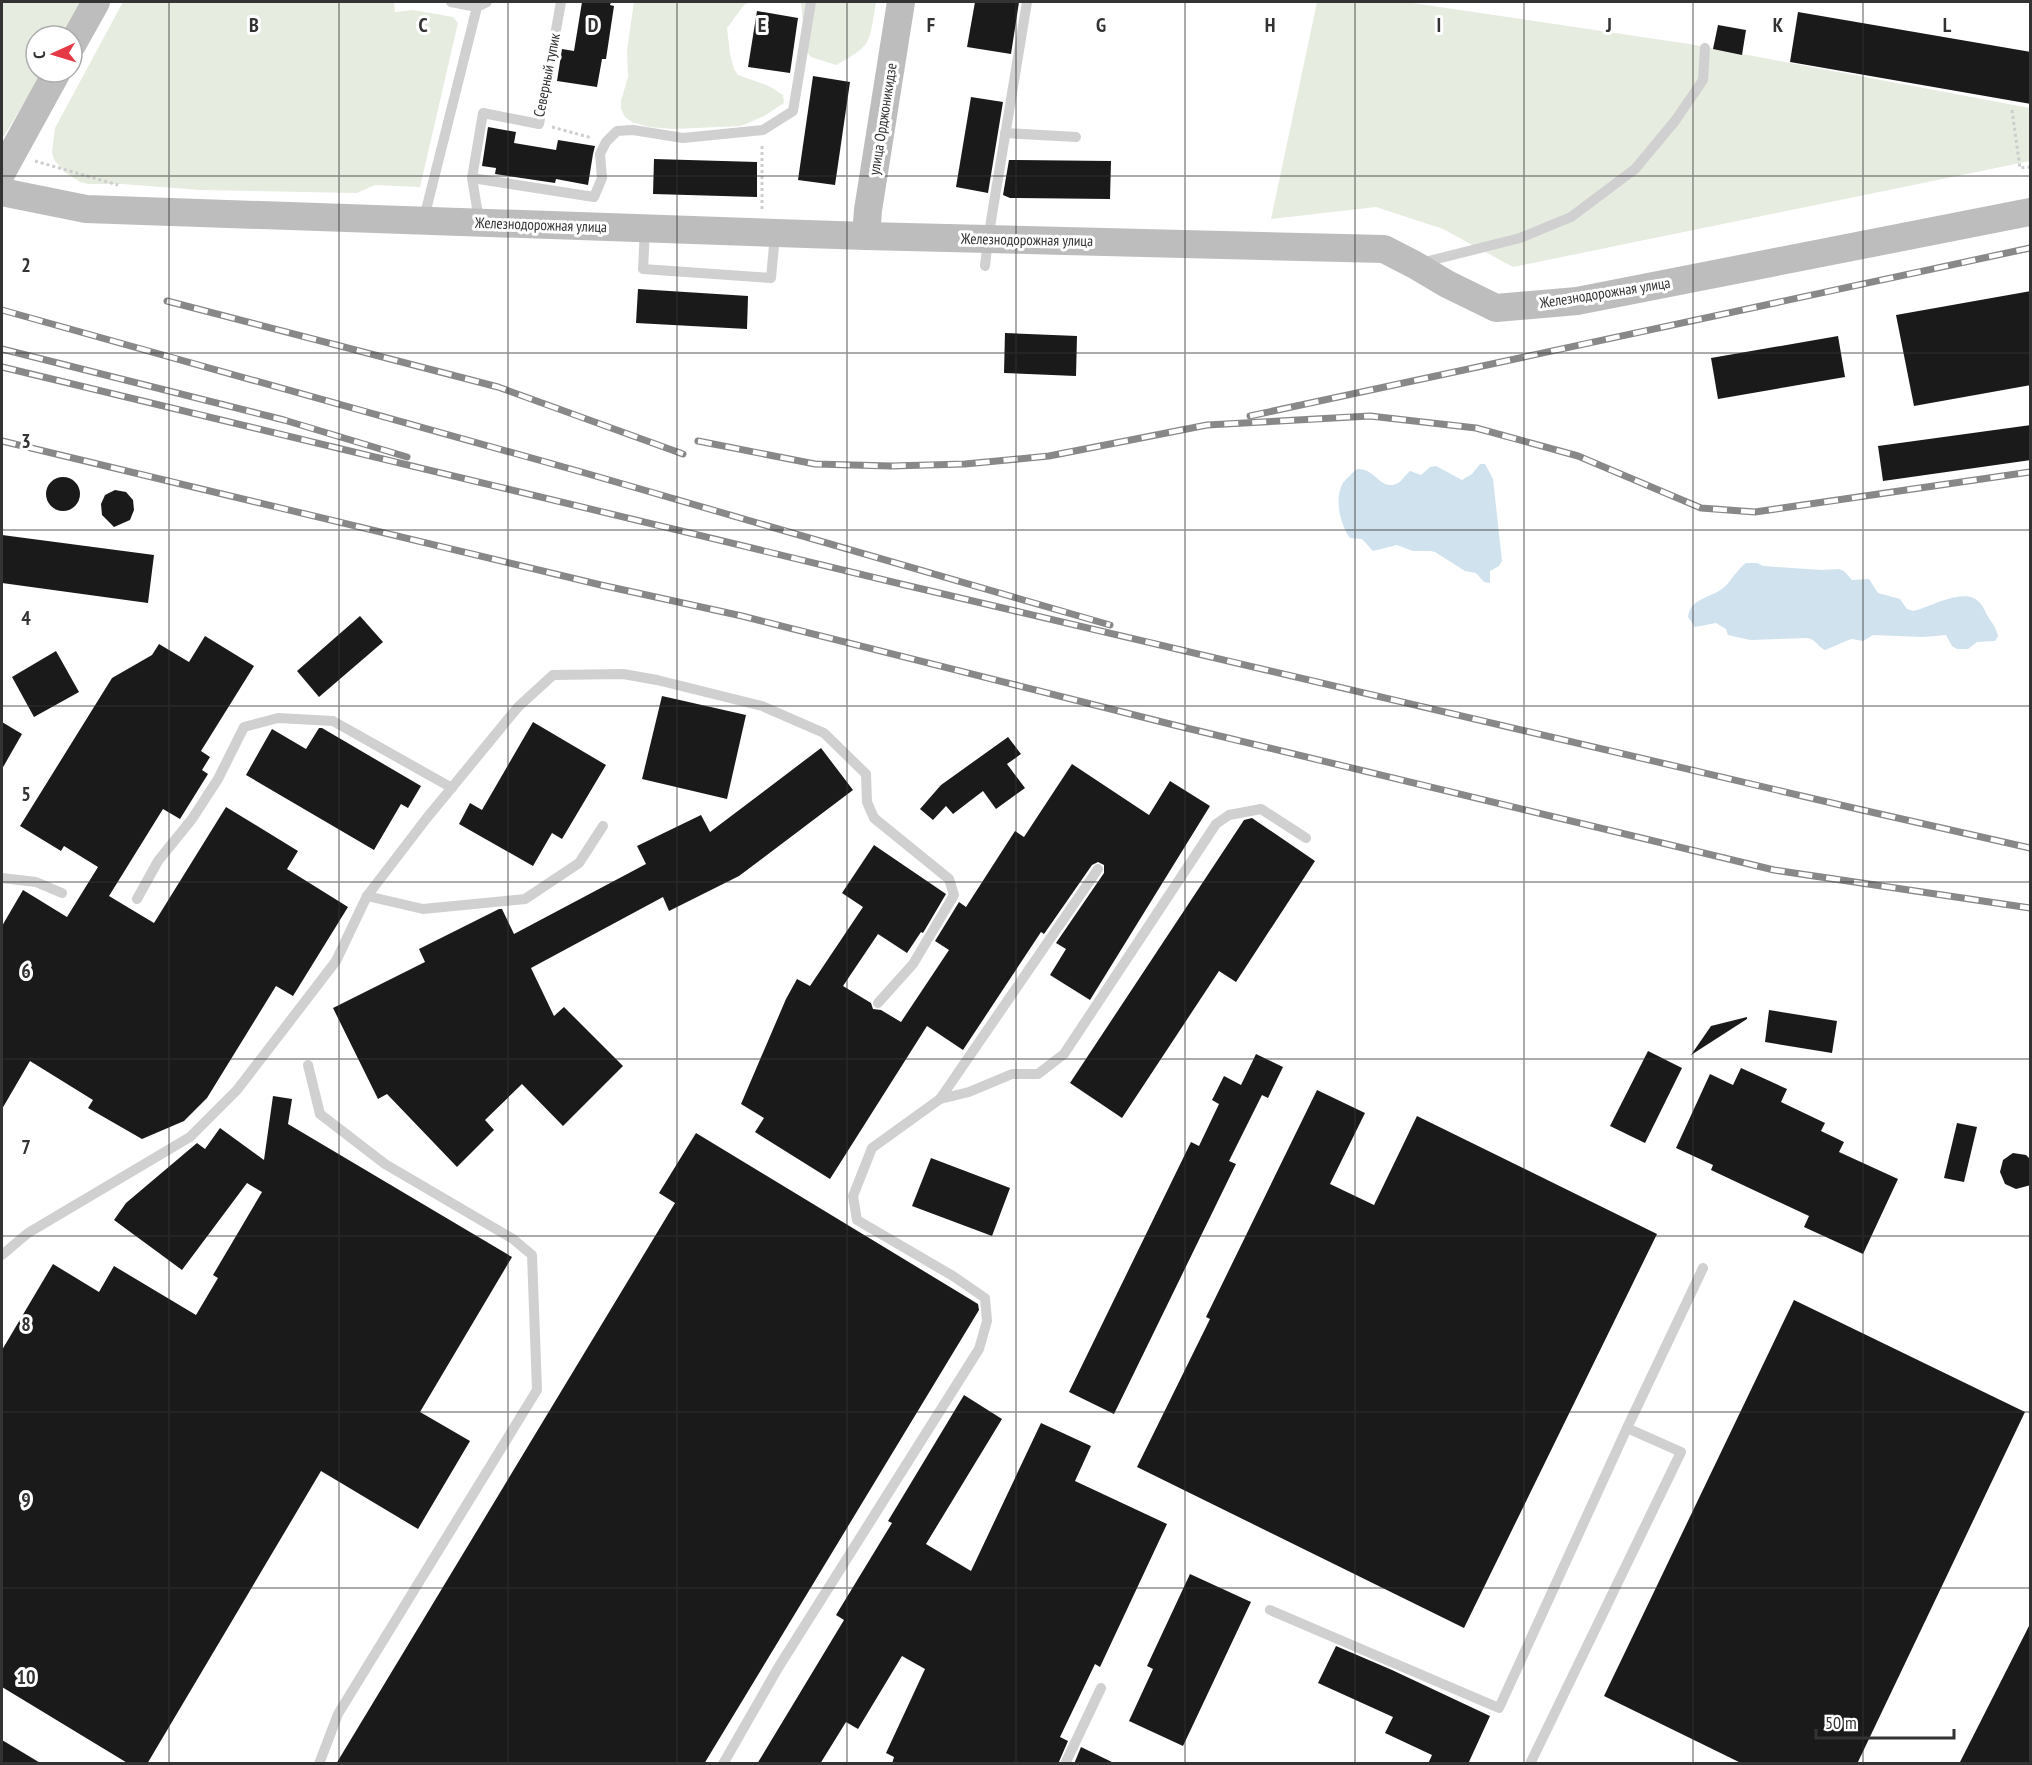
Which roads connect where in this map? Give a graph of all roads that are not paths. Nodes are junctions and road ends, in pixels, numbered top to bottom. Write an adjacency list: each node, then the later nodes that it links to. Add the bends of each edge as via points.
1 (96, 2): 8 (street)
2 (451, 2): 7 (lane)
3 (561, 2): 14 (lane, Северный тупик, via 539,124 483,113)
4 (811, 2): 14 (lane, via 793,111 763,130 683,138 617,131 600,154 602,178 594,197)
5 (901, 2): 21 (street, улица Орджоникидзе)
6 (1027, 2): 11 (lane)
7 (482, 4): 18 (lane)
8 (84, 24)
9 (1705, 48): 23 (lane, via 1702,80 1675,120 1635,169 1571,217 1520,238)
10 (50, 84): 13 (street)
11 (1005, 133): 12 (lane); 22 (lane)
12 (1076, 137)
13 (2, 172)
14 (472, 178): 19 (lane, Северный тупик)
15 (2, 192): 18 (street, Железнодорожная улица, via 86,209)
16 (2031, 212): 23 (street, Железнодорожная улица, via 1577,301 1496,308)
17 (769, 221): 20 (street, Железнодорожная улица); 20 (lane, via 771,278 643,269); 21 (street, Железнодорожная улица)
18 (424, 222): 19 (street, Железнодорожная улица)
19 (480, 224): 20 (street, Железнодорожная улица)
20 (645, 229)
21 (866, 236): 22 (street, Железнодорожная улица)
22 (986, 252): 23 (street, Железнодорожная улица, via 1384,249)
23 (1415, 265)
24 (452, 788): 30 (lane); 31 (lane, via 333,721 278,718 244,727 218,778 158,861); 32 (lane, via 518,707 553,675 624,674 657,680 762,706 824,733 866,774 867,802 874,818 949,879 954,895 913,964)
25 (603, 826): 30 (lane, via 579,863 525,899 423,909)
26 (1306, 838): 34 (lane, via 1261,810 1228,815 1216,824 1064,1054 1038,1074 1012,1074)
27 (1098, 869): 34 (lane)
28 (2, 878): 29 (lane, via 36,882)
29 (62, 893)
30 (366, 896): 35 (lane, via 336,961 237,1090 190,1137 28,1233)
31 (137, 898)
32 (878, 1003)
33 (308, 1065): 40 (lane, via 320,1114 385,1164 513,1239 532,1255 537,1390 338,1714)
34 (940, 1099): 41 (lane, via 872,1148 853,1196 855,1212 857,1220 985,1298 987,1321 979,1349 778,1668)
35 (2, 1255)
36 (1703, 1268): 37 (lane)
37 (1627, 1428): 38 (lane, via 1499,1708); 43 (lane, via 1681,1452)
38 (1270, 1610)
39 (1101, 1688): 42 (lane)
40 (319, 1764)
41 (723, 1764)
42 (1065, 1764)
43 (1530, 1764)

